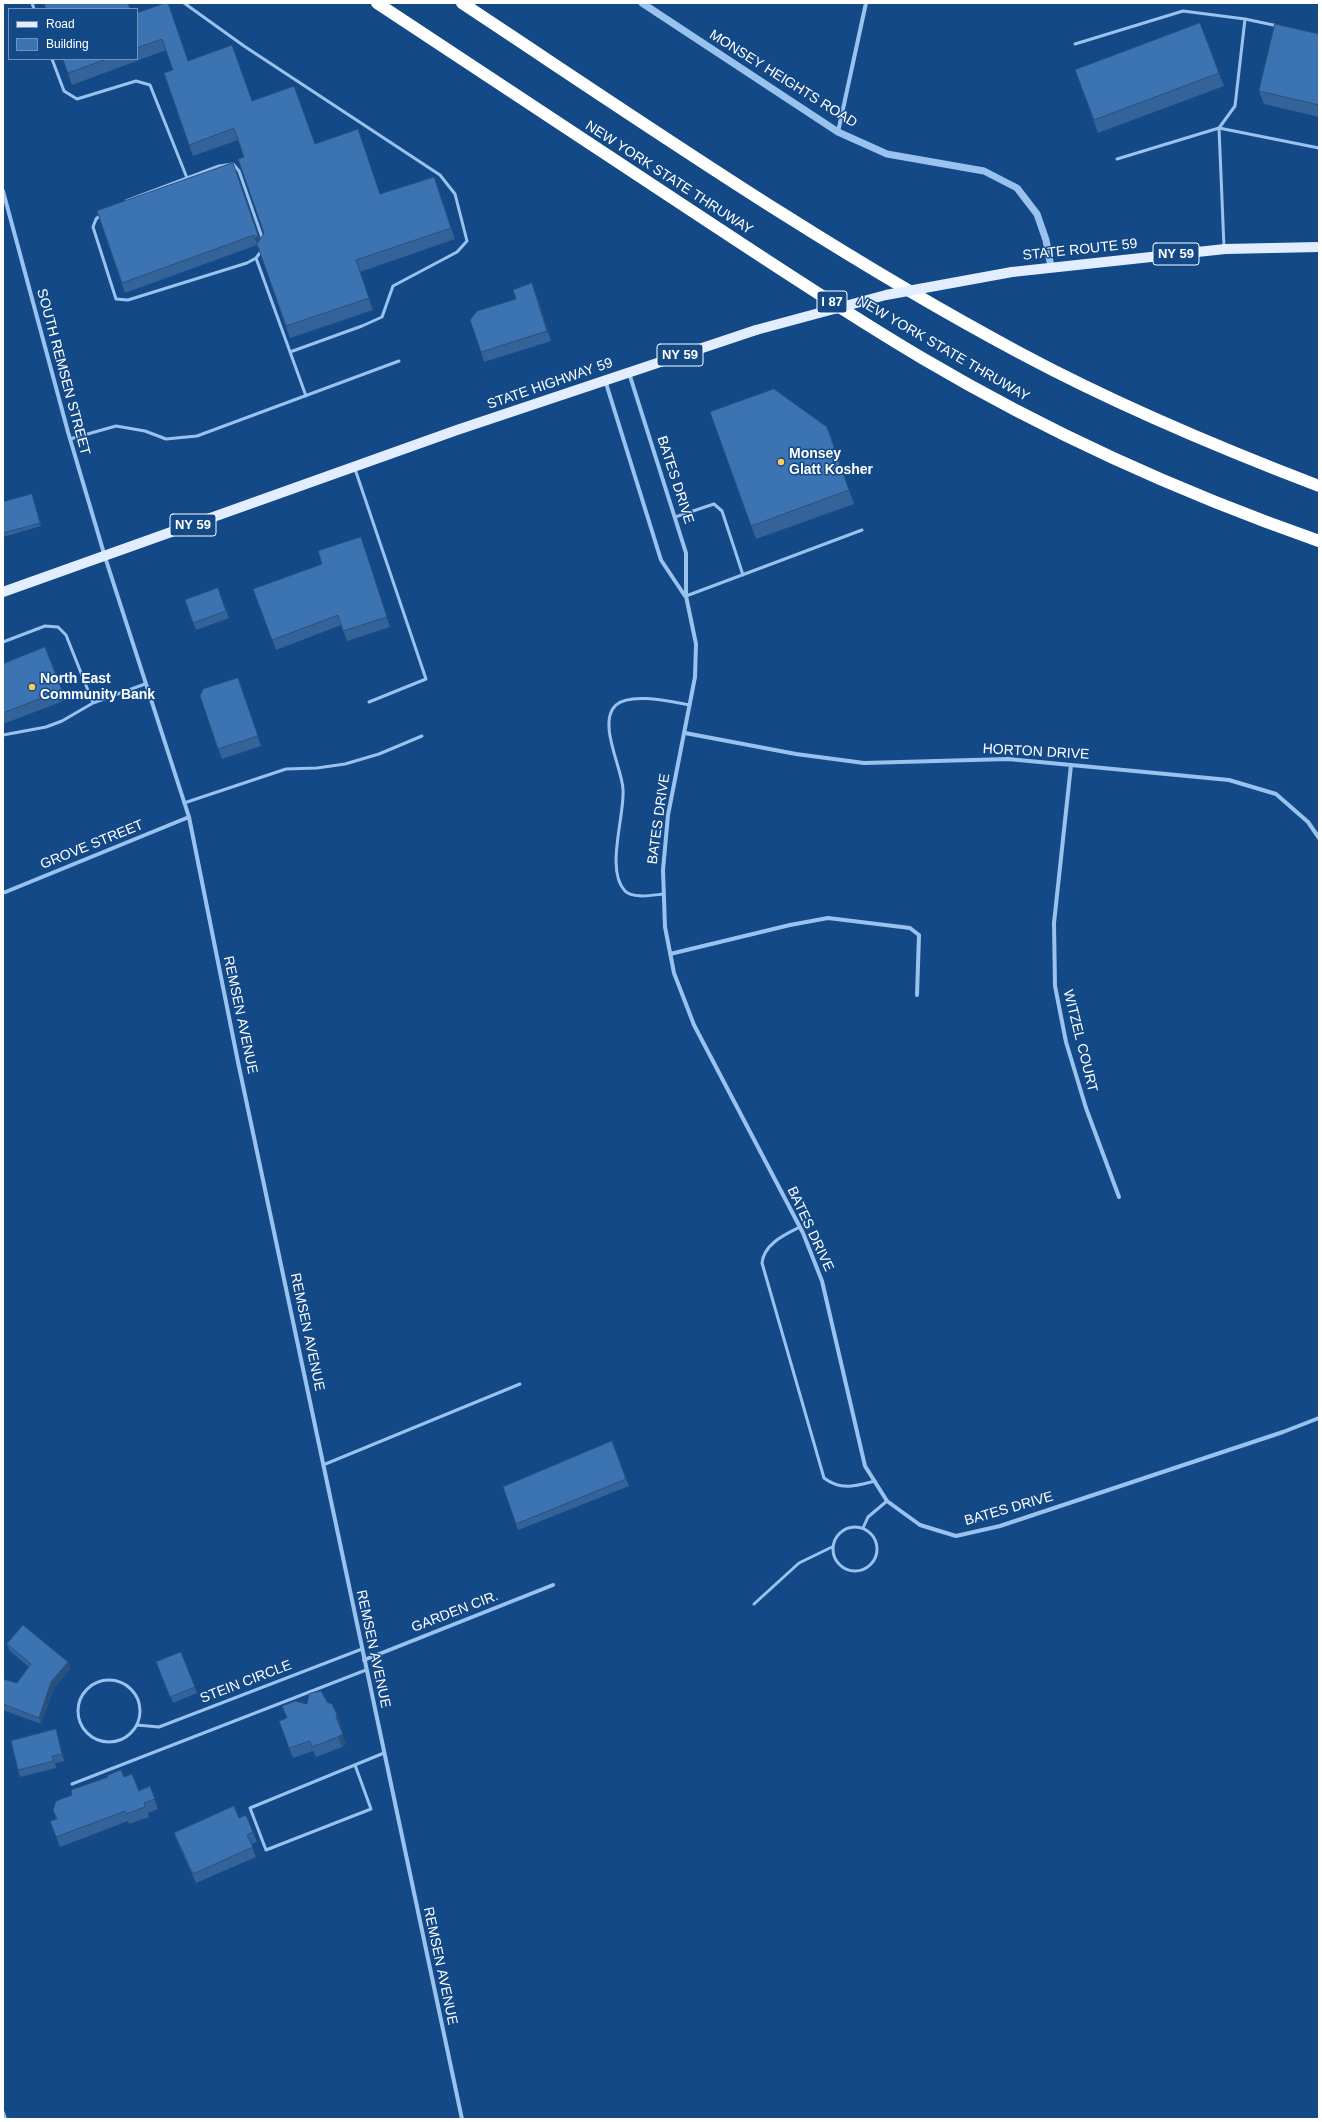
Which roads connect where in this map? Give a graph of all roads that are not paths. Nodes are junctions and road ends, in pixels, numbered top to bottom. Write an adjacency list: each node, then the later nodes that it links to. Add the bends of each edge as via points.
1 (184, 3): 23 (lane, via 244,46 440,174 455,194 467,241 457,252 393,286 382,317)
2 (377, 3): 33 (highway, NEW YORK STATE THRUWAY / I 87, via 781,269 924,359 996,399 1149,474 1224,506)
3 (462, 3): 30 (highway, via 734,182 950,314 1095,392 1170,427)
4 (642, 3): 11 (street, MONSEY HEIGHTS ROAD)
5 (866, 3): 11 (street)
6 (1245, 19): 7 (lane); 8 (lane, via 1183,11); 10 (lane, via 1235,106)
7 (1282, 27)
8 (1075, 44)
9 (52, 60): 14 (lane, via 64,91 77,99 136,81 150,85)
10 (1219, 128): 12 (lane); 13 (lane); 19 (lane)
11 (838, 132): 21 (street, MONSEY HEIGHTS ROAD, via 887,154 984,171 1017,188 1037,214 1046,240)
12 (1319, 148)
13 (1117, 159)
14 (187, 178): 16 (lane); 20 (lane, via 232,164 239,171 265,245)
15 (3, 191): 28 (street, SOUTH REMSEN STREET)
16 (124, 202)
17 (106, 211): 20 (lane, via 96,219 93,227 116,299 128,300)
18 (1319, 247): 19 (main road, STATE ROUTE 59 / NY 59)
19 (1224, 249): 21 (main road, STATE ROUTE 59 / NY 59)
20 (256, 258): 23 (lane)
21 (1051, 267): 22 (main road, STATE ROUTE 59 / NY 59, bridge, via 886,295)
22 (756, 330): 25 (main road, STATE HIGHWAY 59 / NY 59)
23 (290, 352): 27 (lane)
24 (399, 361): 27 (lane)
25 (629, 372): 26 (main road, STATE HIGHWAY 59 / NY 59); 31 (street, BATES DRIVE)
26 (605, 380): 29 (main road, STATE HIGHWAY 59 / NY 59); 37 (street, BATES DRIVE, via 661,560)
27 (306, 396): 28 (lane, via 197,436 166,439 145,431 116,426)
28 (70, 439): 34 (street, SOUTH REMSEN STREET)
29 (354, 467): 34 (main road, NY 59); 40 (lane, via 426,680)
30 (1319, 486)
31 (675, 517): 35 (lane, via 714,504 722,511); 37 (street, BATES DRIVE, via 686,553)
32 (862, 530): 35 (lane)
33 (1319, 541)
34 (105, 557): 36 (main road, NY 59); 39 (street, REMSEN AVENUE)
35 (742, 575): 37 (lane)
36 (3, 592)
37 (686, 596): 42 (street, BATES DRIVE, via 696,644 695,677)
38 (3, 642): 41 (lane, via 45,626 58,627 66,635)
39 (145, 684): 41 (lane); 47 (street, REMSEN AVENUE)
40 (369, 702)
41 (92, 703): 44 (lane, via 62,721 46,727)
42 (690, 705): 43 (street, BATES DRIVE); 51 (lane, via 654,698 642,699 616,704 609,714 608,725 623,790 616,860 619,879 626,891 635,896)
43 (685, 733): 46 (street, HORTON DRIVE, via 796,754 864,763 1008,759); 51 (street, BATES DRIVE, via 668,815 663,870)
44 (3, 735)
45 (422, 736): 47 (lane, via 352,762 317,768 286,769)
46 (1072, 765): 49 (street, HORTON DRIVE, via 1229,780 1276,794 1308,822); 54 (street, WITZEL COURT, via 1054,923 1055,986 1066,1042 1086,1108)
47 (184, 803): 48 (street, REMSEN AVENUE)
48 (189, 817): 50 (street, GROVE STREET); 58 (street, REMSEN AVENUE, via 196,861)
49 (1319, 838)
50 (3, 893)
51 (664, 894): 52 (street, BATES DRIVE, via 665,927)
52 (670, 954): 53 (street, via 828,918 910,928 919,935); 55 (street, BATES DRIVE, via 674,973 694,1025)
53 (917, 995)
54 (1120, 1197)
55 (800, 1228): 59 (street, BATES DRIVE, via 822,1281 865,1466); 59 (lane, via 782,1236 771,1245 763,1254 762,1263 824,1478 838,1486 854,1486)
56 (520, 1384): 58 (lane)
57 (1319, 1418): 60 (street, BATES DRIVE, via 1000,1526 956,1536 920,1525)
58 (323, 1465): 65 (street, REMSEN AVENUE)
59 (874, 1481): 60 (street, BATES DRIVE)
60 (887, 1501): 61 (lane, via 868,1517)
61 (863, 1528): 62 (lane, via 856,1526 843,1530 838,1534); 62 (lane, via 870,1532 877,1545 874,1560 869,1565 856,1571 848,1570 836,1561)
62 (832, 1547): 64 (lane, via 799,1563)
63 (553, 1585): 66 (street, GARDEN CIR.)
64 (754, 1604)
65 (362, 1649): 66 (street, REMSEN AVENUE); 68 (lane, STEIN CIRCLE, via 159,1727)
66 (364, 1660): 67 (street, REMSEN AVENUE)
67 (366, 1670): 69 (street, REMSEN AVENUE); 71 (lane)
68 (137, 1725): 68 (lane, via 122,1739 112,1741 97,1738 85,1729 80,1720 80,1700 85,1691 102,1680 122,1682 137,1696 140,1706)
69 (384, 1753): 70 (lane); 74 (street, REMSEN AVENUE)
70 (355, 1765): 70 (lane, via 250,1808 266,1850 370,1809)
71 (72, 1784)
72 (3, 2113): 73 (street)
73 (5, 2119)
74 (462, 2119)

